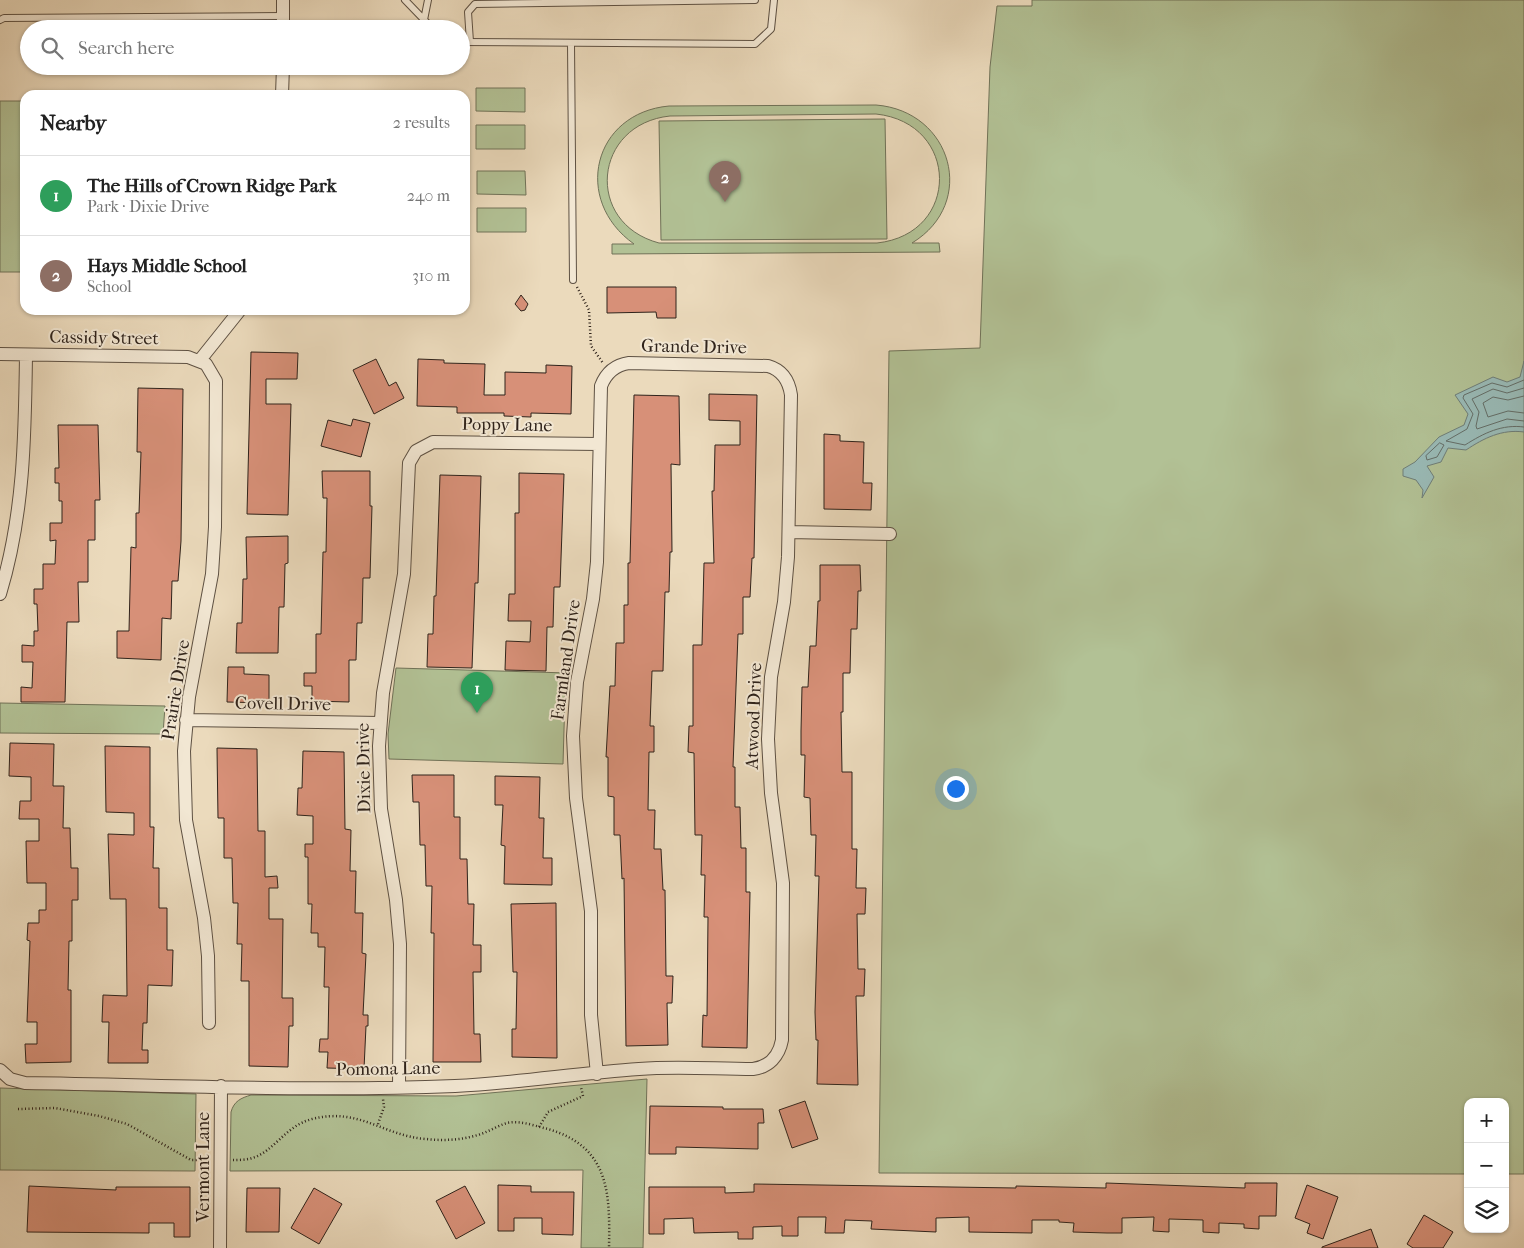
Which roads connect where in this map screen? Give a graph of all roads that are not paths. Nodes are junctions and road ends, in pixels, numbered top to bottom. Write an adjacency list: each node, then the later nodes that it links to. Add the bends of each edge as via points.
1 (283, 0): 8 (street)
2 (405, 0): 9 (lane)
3 (428, 0): 9 (lane)
4 (755, 0): 10 (lane, via 475,4 468,12)
5 (774, 0): 12 (lane, via 771,29 755,44)
6 (0, 20): 7 (lane)
7 (20, 20)
8 (283, 20)
9 (424, 20)
10 (469, 20)
11 (470, 42): 12 (lane)
12 (572, 43): 15 (lane)
13 (283, 75): 14 (street)
14 (282, 90)
15 (574, 280)
16 (236, 315): 19 (street)
17 (0, 354): 18 (street, Cassidy Street)
18 (26, 355): 19 (street, Cassidy Street, via 188,357); 26 (street, via 21,495)
19 (203, 362): 27 (street, Prairie Drive, via 214,375 217,387 215,543 209,598)
20 (780, 372): 21 (street, Grande Drive, via 762,365 630,363); 24 (street, Atwood Drive, via 788,382 791,395)
21 (608, 373): 22 (street, Farmland Drive, via 600,390)
22 (599, 444): 23 (street, Poppy Lane, via 439,442); 32 (street, Farmland Drive, via 597,562 577,682 573,736 576,798 592,911 592,1015)
23 (416, 451): 28 (street, Dixie Drive, via 408,469 404,574)
24 (789, 532): 25 (street); 30 (street, Atwood Drive, via 787,579 768,708 770,778 784,906 782,1040 780,1050)
25 (890, 534)
26 (0, 594)
27 (186, 720): 28 (street, Covell Drive); 29 (street, Prairie Drive, via 185,804 206,933)
28 (380, 723): 34 (street, Dixie Drive, via 381,809 400,944)
29 (208, 1023)
30 (771, 1062): 32 (street, Pomona Lane, via 752,1069 654,1068)
31 (2, 1072): 33 (street, Pomona Lane, via 16,1082 25,1083)
32 (597, 1074): 34 (street, Pomona Lane, via 506,1083)
33 (221, 1086): 34 (street, Pomona Lane); 35 (street, Vermont Lane)
34 (399, 1087)
35 (220, 1248)

